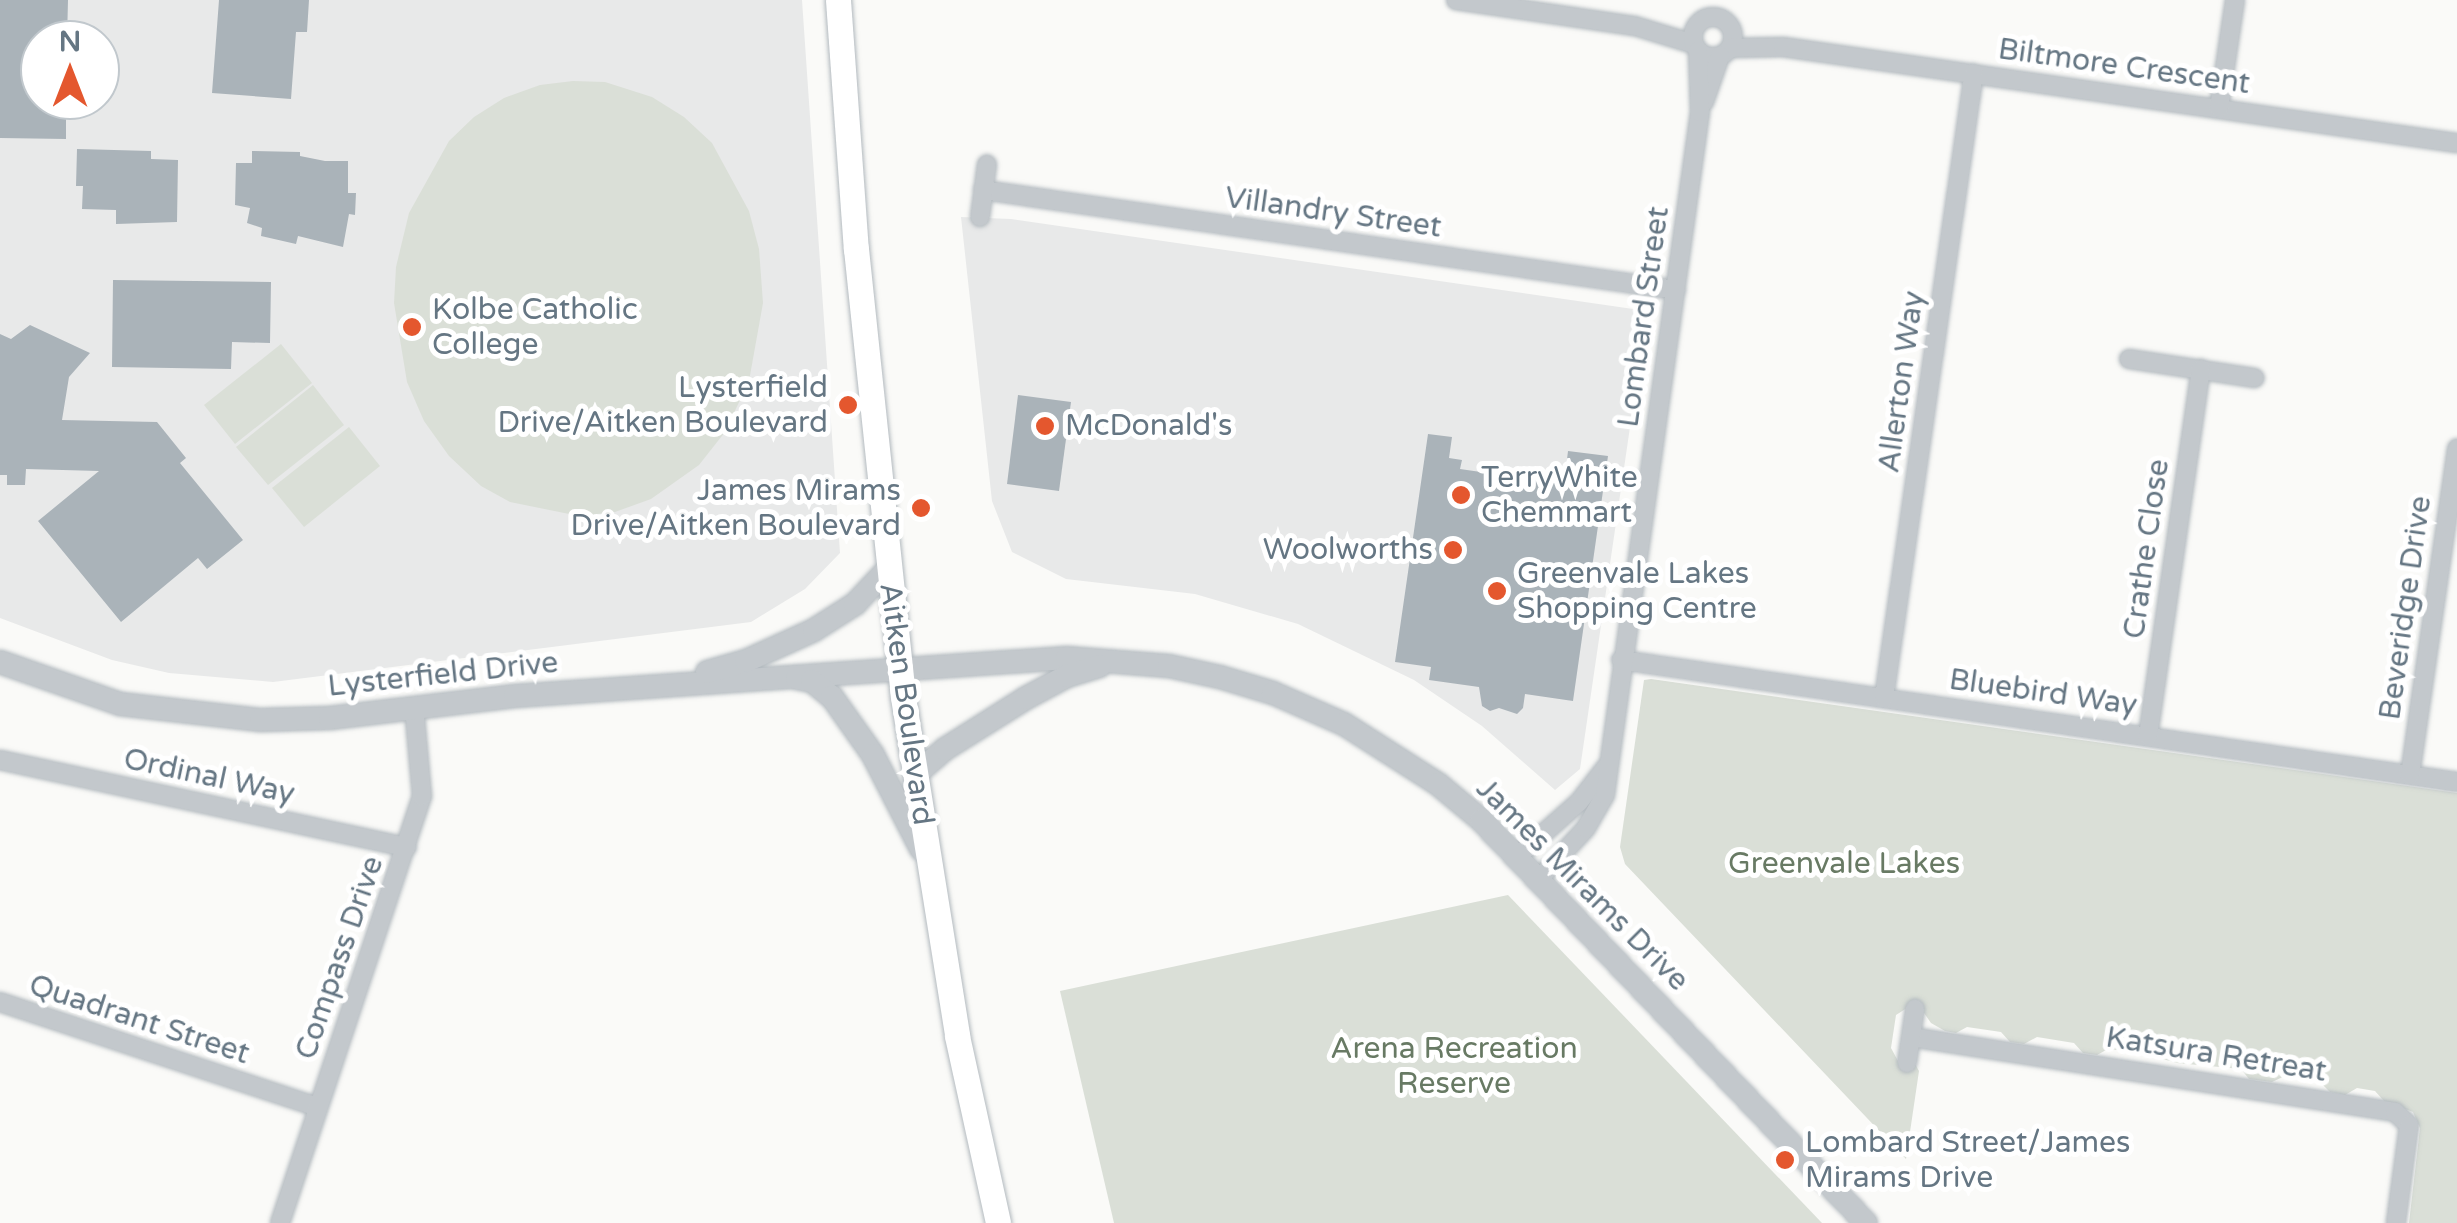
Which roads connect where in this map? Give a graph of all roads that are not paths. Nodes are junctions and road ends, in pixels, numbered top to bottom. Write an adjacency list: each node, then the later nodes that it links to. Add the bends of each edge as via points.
1 (838, 0): 20 (main road, Aitken Boulevard)
2 (1456, 0): 5 (street, Biltmore Crescent)
3 (1726, 0): 6 (street, Lombard Street)
4 (2235, 0): 9 (street)
5 (1635, 26): 6 (street, Biltmore Crescent); 7 (street, Biltmore Crescent)
6 (1718, 28): 7 (street, Biltmore Crescent); 7 (street, Lombard Street); 8 (street, Biltmore Crescent, via 1784,47); 10 (street, Lombard Street)
7 (1696, 48): 10 (street, Lombard Street)
8 (1974, 73): 9 (street, Biltmore Crescent); 27 (street, Allerton Way)
9 (2219, 108): 11 (street, Biltmore Crescent)
10 (1700, 112): 15 (street, Lombard Street)
11 (2457, 143)
12 (987, 164): 13 (street)
13 (984, 190): 14 (street); 15 (street, Villandry Street)
14 (980, 217)
15 (1676, 290): 21 (street, Lombard Street)
16 (2129, 359): 17 (street)
17 (2200, 370): 18 (street); 29 (street, Crathe Close)
18 (2255, 378)
19 (2457, 448): 32 (street, Beveridge Drive)
20 (888, 569): 24 (main road, Aitken Boulevard); 26 (street, via 854,604 814,630 746,662)
21 (1621, 660): 27 (street, Bluebird Way); 31 (street, Lombard Street)
22 (1122, 661): 24 (street, James Mirams Drive); 33 (street, via 1067,676 945,749); 36 (street, James Mirams Drive, via 1220,677 1344,724 1438,784)
23 (0, 662): 28 (street, Lysterfield Drive, via 120,704 198,716 330,718)
24 (900, 666): 25 (street, Lysterfield Drive); 33 (main road, Aitken Boulevard)
25 (783, 676): 26 (street, Lysterfield Drive); 37 (street, via 812,681 832,697 873,755)
26 (646, 686): 28 (street, Lysterfield Drive)
27 (1884, 698): 29 (street, Bluebird Way)
28 (414, 706): 35 (street, Compass Drive, via 422,796)
29 (2148, 736): 32 (street, Bluebird Way)
30 (0, 760): 35 (street, Ordinal Way)
31 (1606, 766): 36 (street, Lombard Street, via 1579,802); 38 (street, Lombard Street, via 1598,812)
32 (2410, 775): 34 (street, Bluebird Way)
33 (915, 776): 37 (main road, Aitken Boulevard)
34 (2457, 782)
35 (407, 847): 43 (street, Compass Drive)
36 (1518, 856): 38 (street, James Mirams Drive)
37 (928, 866): 45 (main road, Aitken Boulevard)
38 (1539, 878): 46 (street, James Mirams Drive)
39 (0, 1002): 43 (street, Quadrant Street)
40 (1916, 1009): 41 (street)
41 (1912, 1036): 42 (street); 47 (street, Katsura Retreat, via 2395,1112 2409,1125)
42 (1908, 1063)
43 (318, 1107): 44 (street, Compass Drive)
44 (280, 1223)
45 (998, 1223)
46 (1866, 1223)
47 (2396, 1223)

